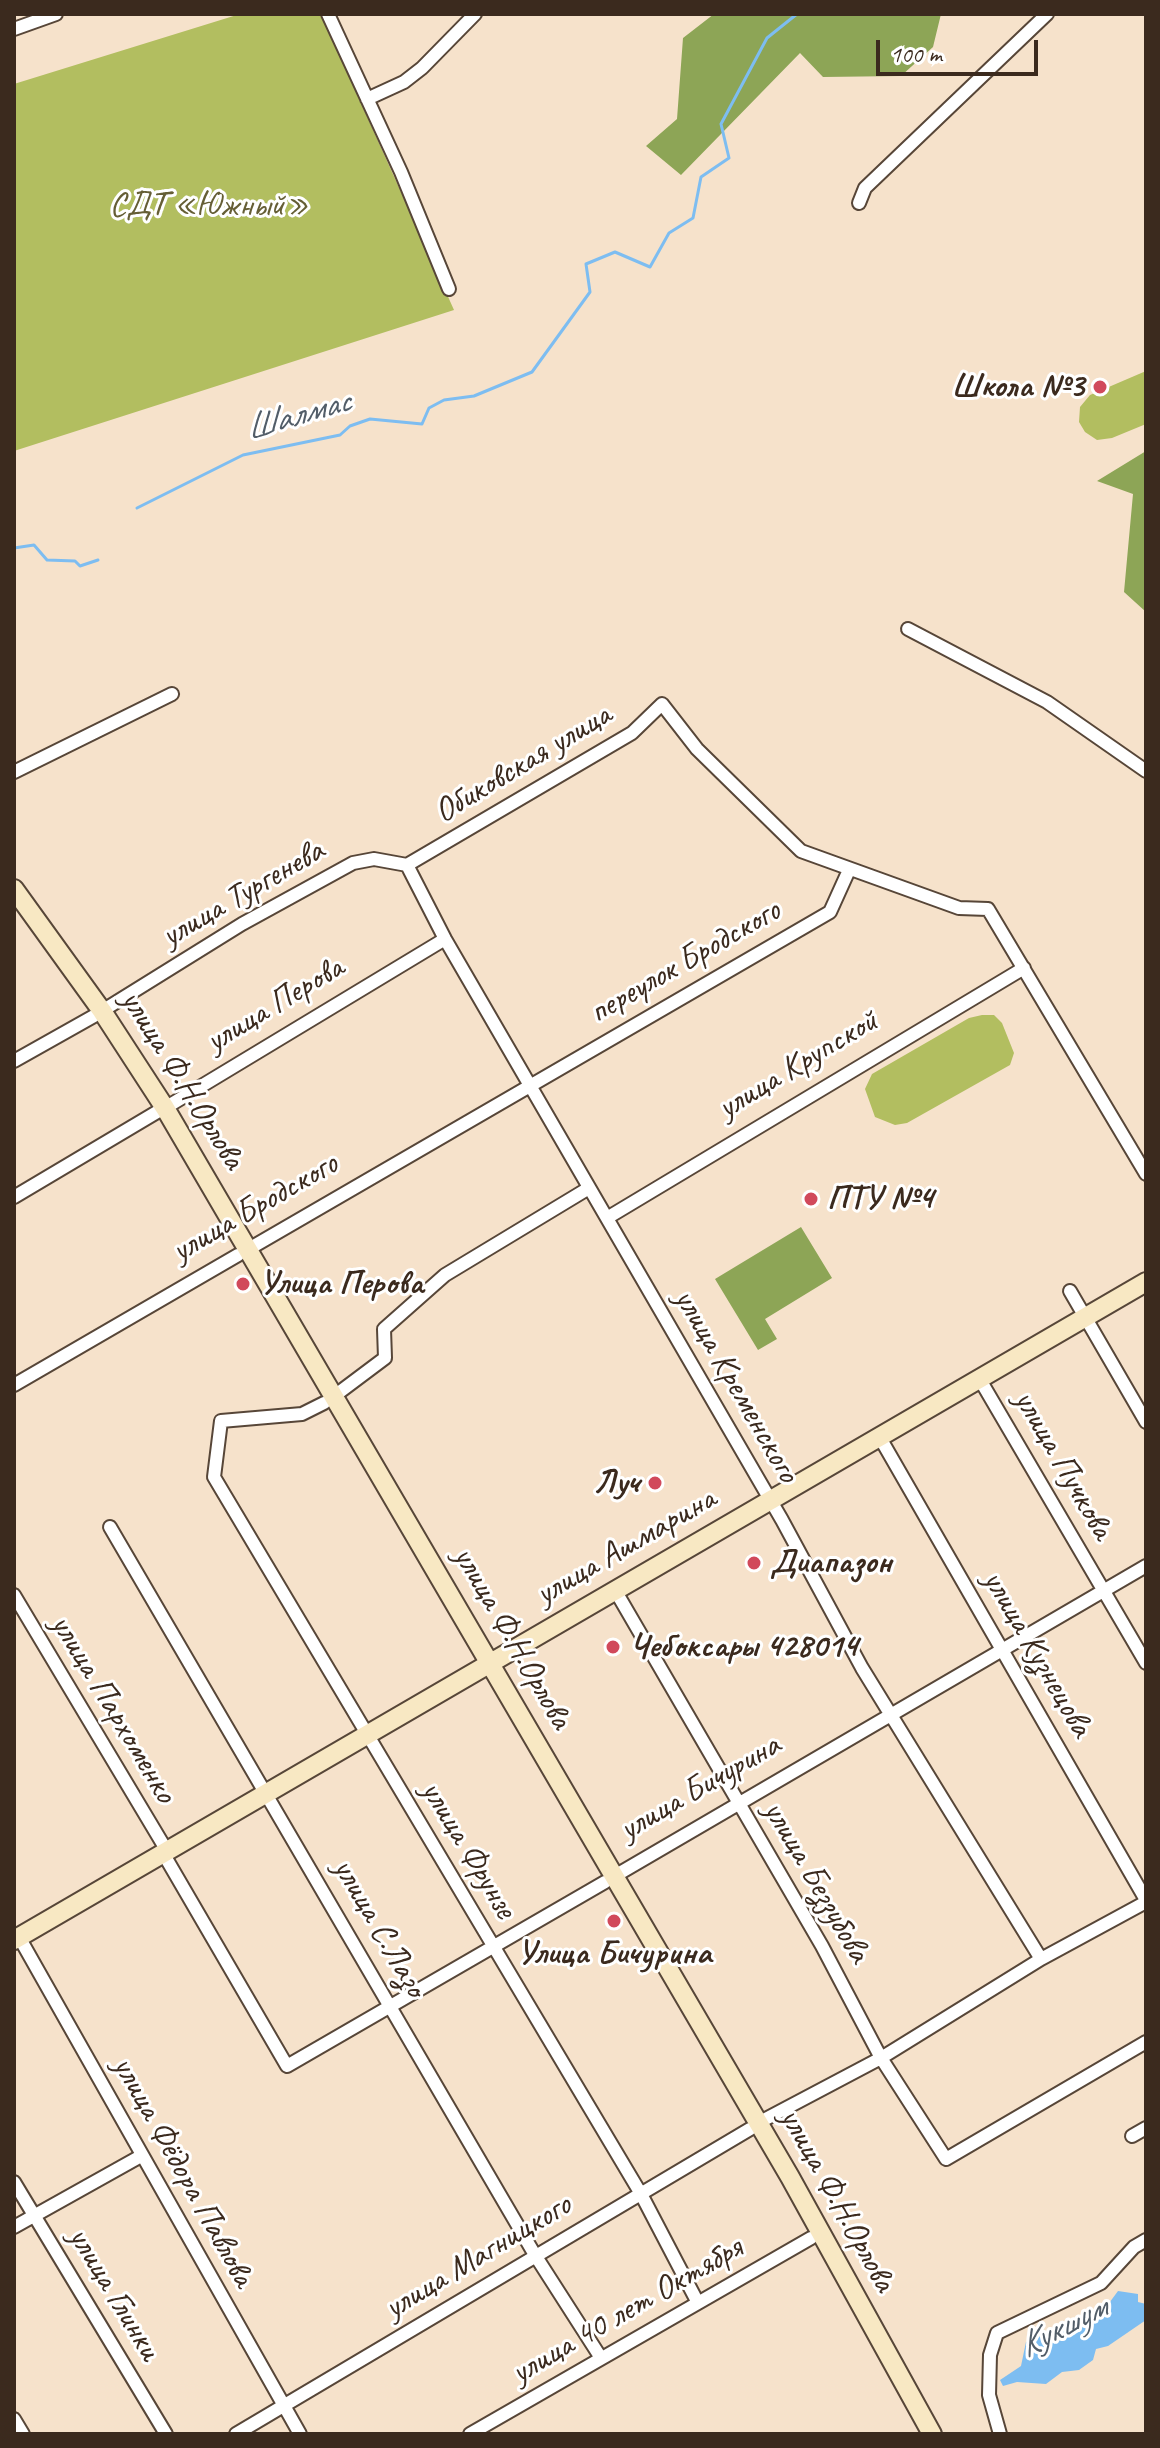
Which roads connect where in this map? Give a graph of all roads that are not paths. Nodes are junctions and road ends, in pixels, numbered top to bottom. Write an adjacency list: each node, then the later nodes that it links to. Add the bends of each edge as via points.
1 (56, 14): 5 (street)
2 (328, 14): 6 (street)
3 (475, 14): 6 (street, via 422,68)
4 (1047, 14): 7 (street, via 865,188)
5 (14, 29)
6 (367, 99): 8 (street)
7 (859, 203)
8 (449, 289)
9 (908, 629): 11 (street, via 1047,702)
10 (172, 694): 12 (street)
11 (1146, 771)
12 (14, 772)
13 (407, 865): 14 (street, Обиковская улица, via 632,733 662,704 697,749 801,851); 17 (street, улица Кременского); 19 (street, улица Тургенева, via 374,859 353,863 242,924)
14 (849, 870): 18 (street, via 959,908 988,909); 21 (street, переулок Бродского, via 830,912)
15 (14, 889): 19 (main road, улица Ф.Н.Орлова)
16 (14, 907): 19 (main road, улица Ф.Н.Орлова)
17 (445, 939): 21 (street, улица Кременского); 22 (street, улица Перова)
18 (1024, 968): 23 (street); 26 (street, улица Крупской)
19 (98, 1014): 20 (street, улица Тургенева); 22 (main road, улица Ф.Н.Орлова)
20 (14, 1061)
21 (528, 1085): 24 (street, улица Кременского); 27 (street, улица Бродского)
22 (161, 1110): 25 (street, улица Перова); 27 (main road, улица Ф.Н.Орлова)
23 (1146, 1174)
24 (589, 1188): 26 (street, улица Кременского); 33 (street, via 445,1275 384,1329 385,1358)
25 (14, 1197)
26 (607, 1218): 36 (street, улица Кременского)
27 (242, 1252): 32 (street, улица Бродского); 33 (main road, улица Ф.Н.Орлова)
28 (1146, 1282): 30 (main road, улица Ашмарина)
29 (1070, 1291): 30 (street)
30 (1085, 1317): 31 (main road, улица Ашмарина); 34 (street)
31 (979, 1378): 35 (main road, улица Ашмарина); 40 (street, улица Пучкова)
32 (14, 1385)
33 (329, 1400): 44 (main road, улица Ф.Н.Орлова); 46 (street, улица Фрунзе, via 302,1414 221,1421 214,1477)
34 (1146, 1422)
35 (879, 1436): 36 (main road, улица Ашмарина); 42 (street, улица Кузнецова)
36 (769, 1501): 39 (main road, улица Ашмарина); 45 (street, улица Кременского)
37 (110, 1527): 47 (street, улица С.Лазо)
38 (1146, 1566): 40 (street, улица Бичурина)
39 (615, 1590): 44 (main road, улица Ашмарина); 48 (street, улица Беззубова)
40 (1104, 1591): 42 (street, улица Бичурина); 43 (street, улица Пучкова)
41 (14, 1595): 49 (street, улица Пархоменко)
42 (1002, 1649): 45 (street, улица Бичурина); 51 (street, улица Кузнецова)
43 (1146, 1663)
44 (485, 1666): 46 (main road, улица Ашмарина); 50 (main road, улица Ф.Н.Орлова)
45 (893, 1715): 48 (street, улица Бичурина); 54 (street, улица Кременского)
46 (365, 1735): 47 (main road, улица Ашмарина); 53 (street, улица Фрунзе)
47 (267, 1793): 49 (main road, улица Ашмарина); 55 (street, улица С.Лазо)
48 (738, 1801): 50 (street, улица Бичурина); 57 (street, улица Беззубова)
49 (165, 1852): 52 (main road, улица Ашмарина); 58 (street, улица Пархоменко)
50 (609, 1880): 53 (street, улица Бичурина); 59 (main road, улица Ф.Н.Орлова)
51 (1146, 1901): 54 (street, улица Магницкого)
52 (17, 1938): 62 (street, улица Фёдора Павлова)
53 (495, 1948): 55 (street, улица Бичурина); 64 (street, улица Фрунзе)
54 (1041, 1959): 57 (street, улица Магницкого)
55 (392, 2005): 58 (street, улица Бичурина); 69 (street, улица С.Лазо)
56 (1146, 2042): 57 (street, улица Беззубова, via 946,2159)
57 (881, 2058): 59 (street, улица Магницкого)
58 (287, 2066)
59 (754, 2126): 64 (street, улица Магницкого); 67 (main road, улица Ф.Н.Орлова); 80 (main road, улица Ф.Н.Орлова)
60 (1146, 2128): 61 (street)
61 (1132, 2136)
62 (141, 2156): 65 (street); 72 (street, улица Фёдора Павлова)
63 (14, 2182): 65 (street, улица Глинки)
64 (641, 2194): 69 (street, улица Магницкого); 70 (street, улица Фрунзе)
65 (34, 2216): 66 (street); 75 (street, улица Глинки)
66 (14, 2227)
67 (811, 2238): 70 (street, улица 40 лет Октября); 79 (main road, улица Ф.Н.Орлова)
68 (1146, 2240): 81 (street, via 1101,2283 997,2333 990,2355 989,2395)
69 (535, 2255): 71 (street, улица С.Лазо); 72 (street, улица Магницкого)
70 (698, 2303): 71 (street, улица 40 лет Октября)
71 (601, 2358): 78 (street, улица 40 лет Октября)
72 (284, 2407): 76 (street, улица Магницкого); 77 (street, улица Фёдора Павлова)
73 (14, 2419): 74 (street)
74 (23, 2434)
75 (166, 2434)
76 (236, 2434)
77 (300, 2434)
78 (470, 2434)
79 (921, 2434)
80 (932, 2434)
81 (1000, 2434)

